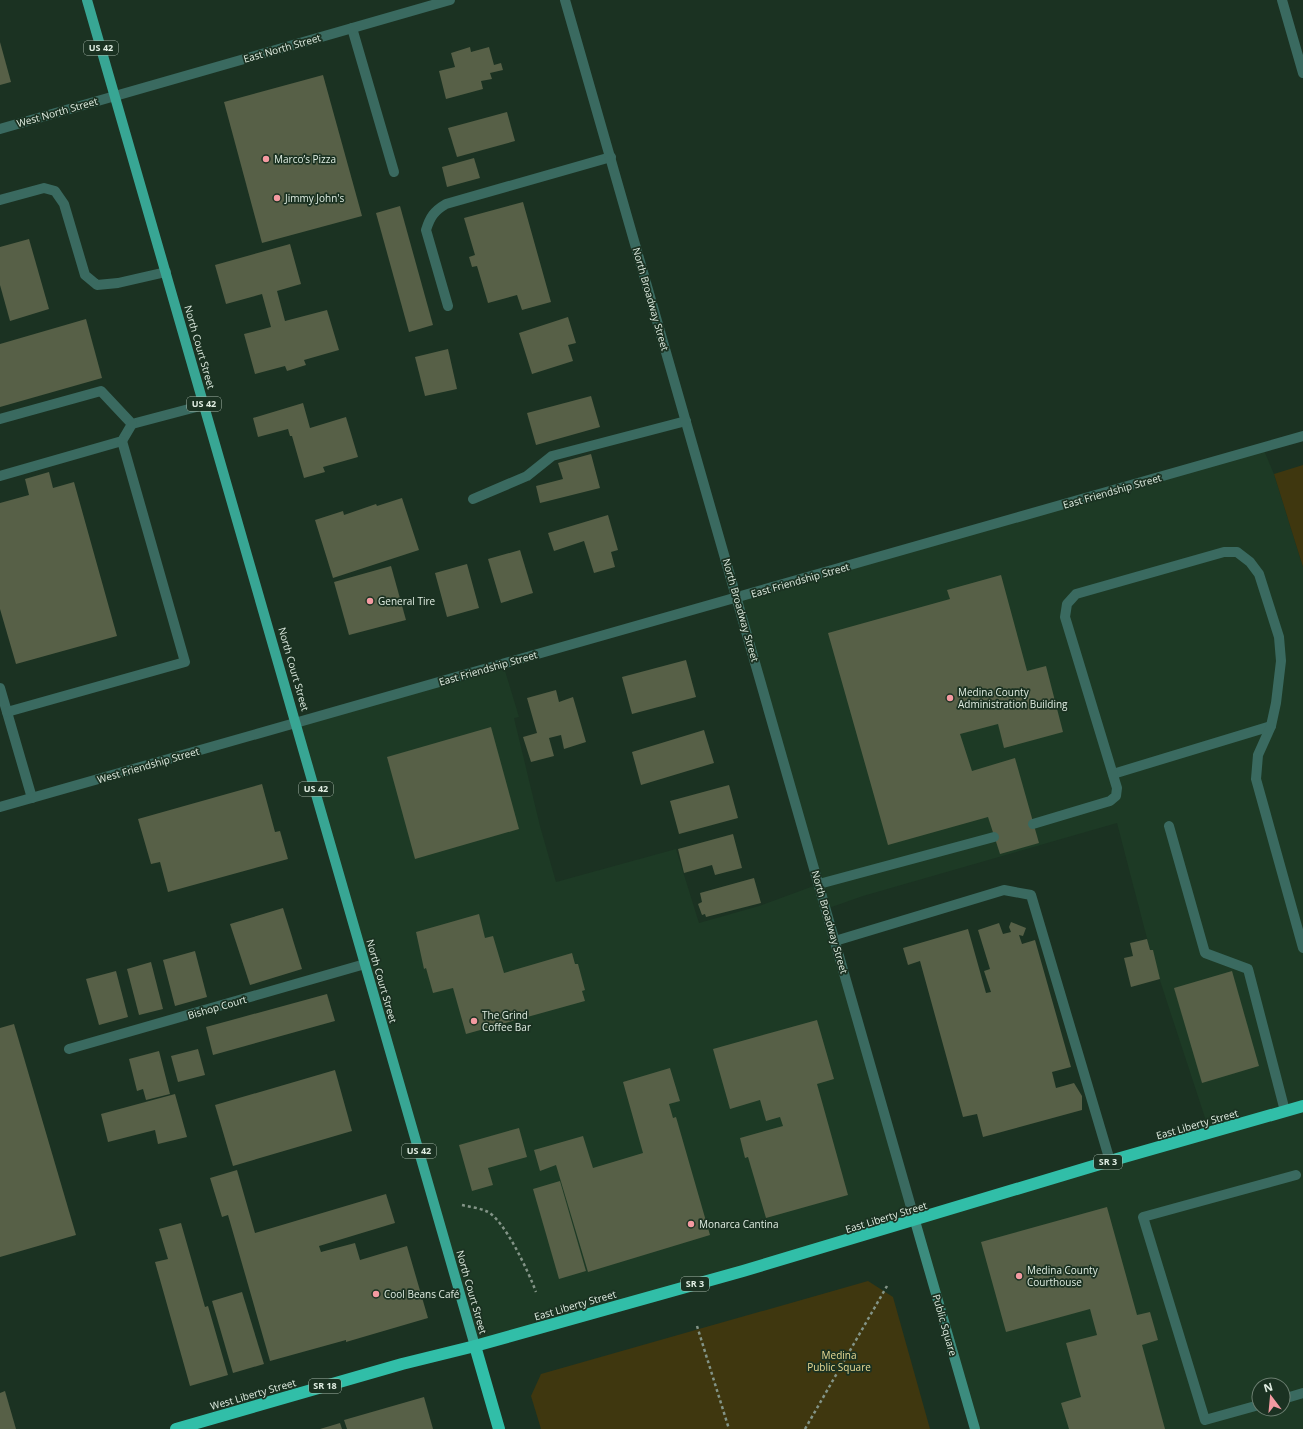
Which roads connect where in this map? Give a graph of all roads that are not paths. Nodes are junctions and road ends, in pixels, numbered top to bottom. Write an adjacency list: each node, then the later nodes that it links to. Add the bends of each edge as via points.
1 (87, 0): 7 (main road, North Court Street / US 42)
2 (450, 0): 5 (street, East North Street)
3 (565, 0): 9 (street, North Broadway Street)
4 (1282, 0): 6 (street)
5 (352, 28): 7 (street, East North Street); 10 (street)
6 (1303, 74)
7 (115, 96): 8 (street, West North Street); 12 (main road, North Court Street / US 42)
8 (0, 129)
9 (610, 157): 13 (street, via 446,204 436,210 429,218 426,230); 16 (street, North Broadway Street)
10 (394, 172)
11 (0, 200): 12 (street, via 44,188 55,191 64,204 85,275 97,285)
12 (166, 272): 14 (main road, North Court Street / US 42)
13 (448, 306)
14 (204, 405): 17 (street); 25 (main road, North Court Street / US 42)
15 (0, 419): 17 (street, via 101,391)
16 (686, 420): 21 (street, via 552,456 527,476); 22 (street, North Broadway Street)
17 (132, 424): 19 (street)
18 (1303, 436): 22 (street, East Friendship Street)
19 (122, 441): 20 (street); 24 (street, via 185,662)
20 (0, 476)
21 (473, 499)
22 (737, 597): 25 (street, East Friendship Street); 33 (street, North Broadway Street)
23 (0, 688): 24 (street)
24 (7, 712): 28 (street)
25 (297, 723): 28 (street, West Friendship Street); 36 (main road, North Court Street / US 42)
26 (1270, 726): 27 (street); 27 (street, via 1276,703 1281,661 1279,637 1259,574 1250,562 1237,552 1224,552 1076,594 1067,604 1065,617); 35 (street, via 1258,755 1256,779)
27 (1112, 774): 30 (street, via 1117,788 1116,796 1110,801)
28 (32, 798): 29 (street, West Friendship Street)
29 (0, 807)
30 (1033, 824)
31 (1169, 826): 39 (street, via 1205,953 1248,969)
32 (994, 837): 33 (street)
33 (819, 884): 34 (street, North Broadway Street)
34 (835, 941): 40 (street, via 1004,890 1031,895); 42 (street, North Broadway Street)
35 (1303, 948)
36 (365, 964): 37 (street, Bishop Court); 43 (main road, North Court Street / US 42)
37 (70, 1049)
38 (1303, 1106): 39 (highway, East Liberty Street / SR 3)
39 (1285, 1111): 40 (highway, East Liberty Street / SR 3)
40 (1110, 1161): 42 (highway, East Liberty Street / SR 3)
41 (1296, 1176): 46 (street, via 1143,1217 1206,1420)
42 (915, 1221): 43 (highway, East Liberty Street / SR 3); 49 (main road, Public Square)
43 (476, 1346): 47 (highway, West Liberty Street / SR 18, via 402,1364); 48 (highway, US 42)
44 (1303, 1393): 45 (street)
45 (1291, 1396)
46 (1251, 1407)
47 (176, 1429)
48 (499, 1429)
49 (975, 1429)

